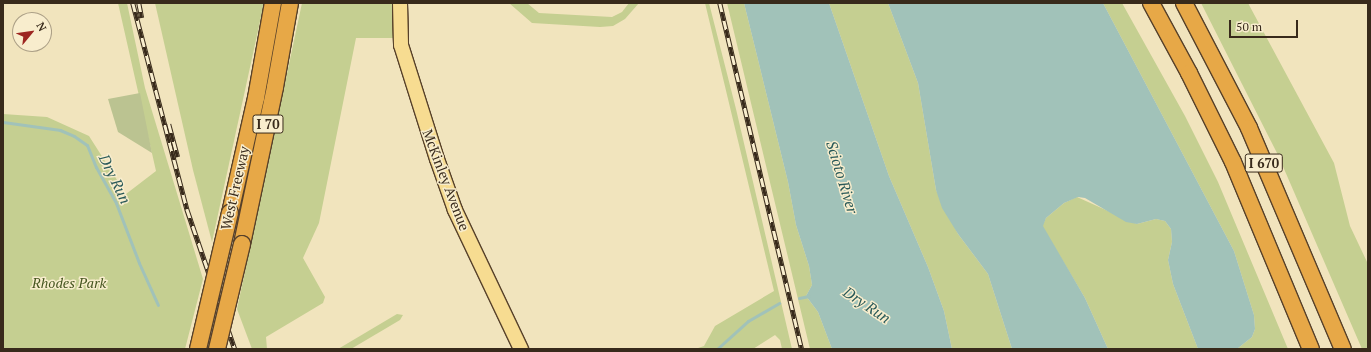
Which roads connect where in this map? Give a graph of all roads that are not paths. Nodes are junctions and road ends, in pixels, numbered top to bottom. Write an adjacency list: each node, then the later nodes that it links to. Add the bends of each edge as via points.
1 (273, 3): 8 (highway, West Freeway / I 70, bridge, via 256,98)
2 (290, 3): 9 (highway, West Freeway / I 70, bridge, via 242,244)
3 (400, 3): 10 (main road, McKinley Avenue, via 401,45 437,159 455,210)
4 (1141, 3): 7 (highway)
5 (1151, 3): 7 (highway, I 670)
6 (1184, 3): 12 (highway, I 670, via 1249,128)
7 (1189, 73): 11 (highway, I 670, via 1233,162)
8 (198, 349)
9 (216, 349)
10 (521, 349)
11 (1311, 349)
12 (1343, 349)

